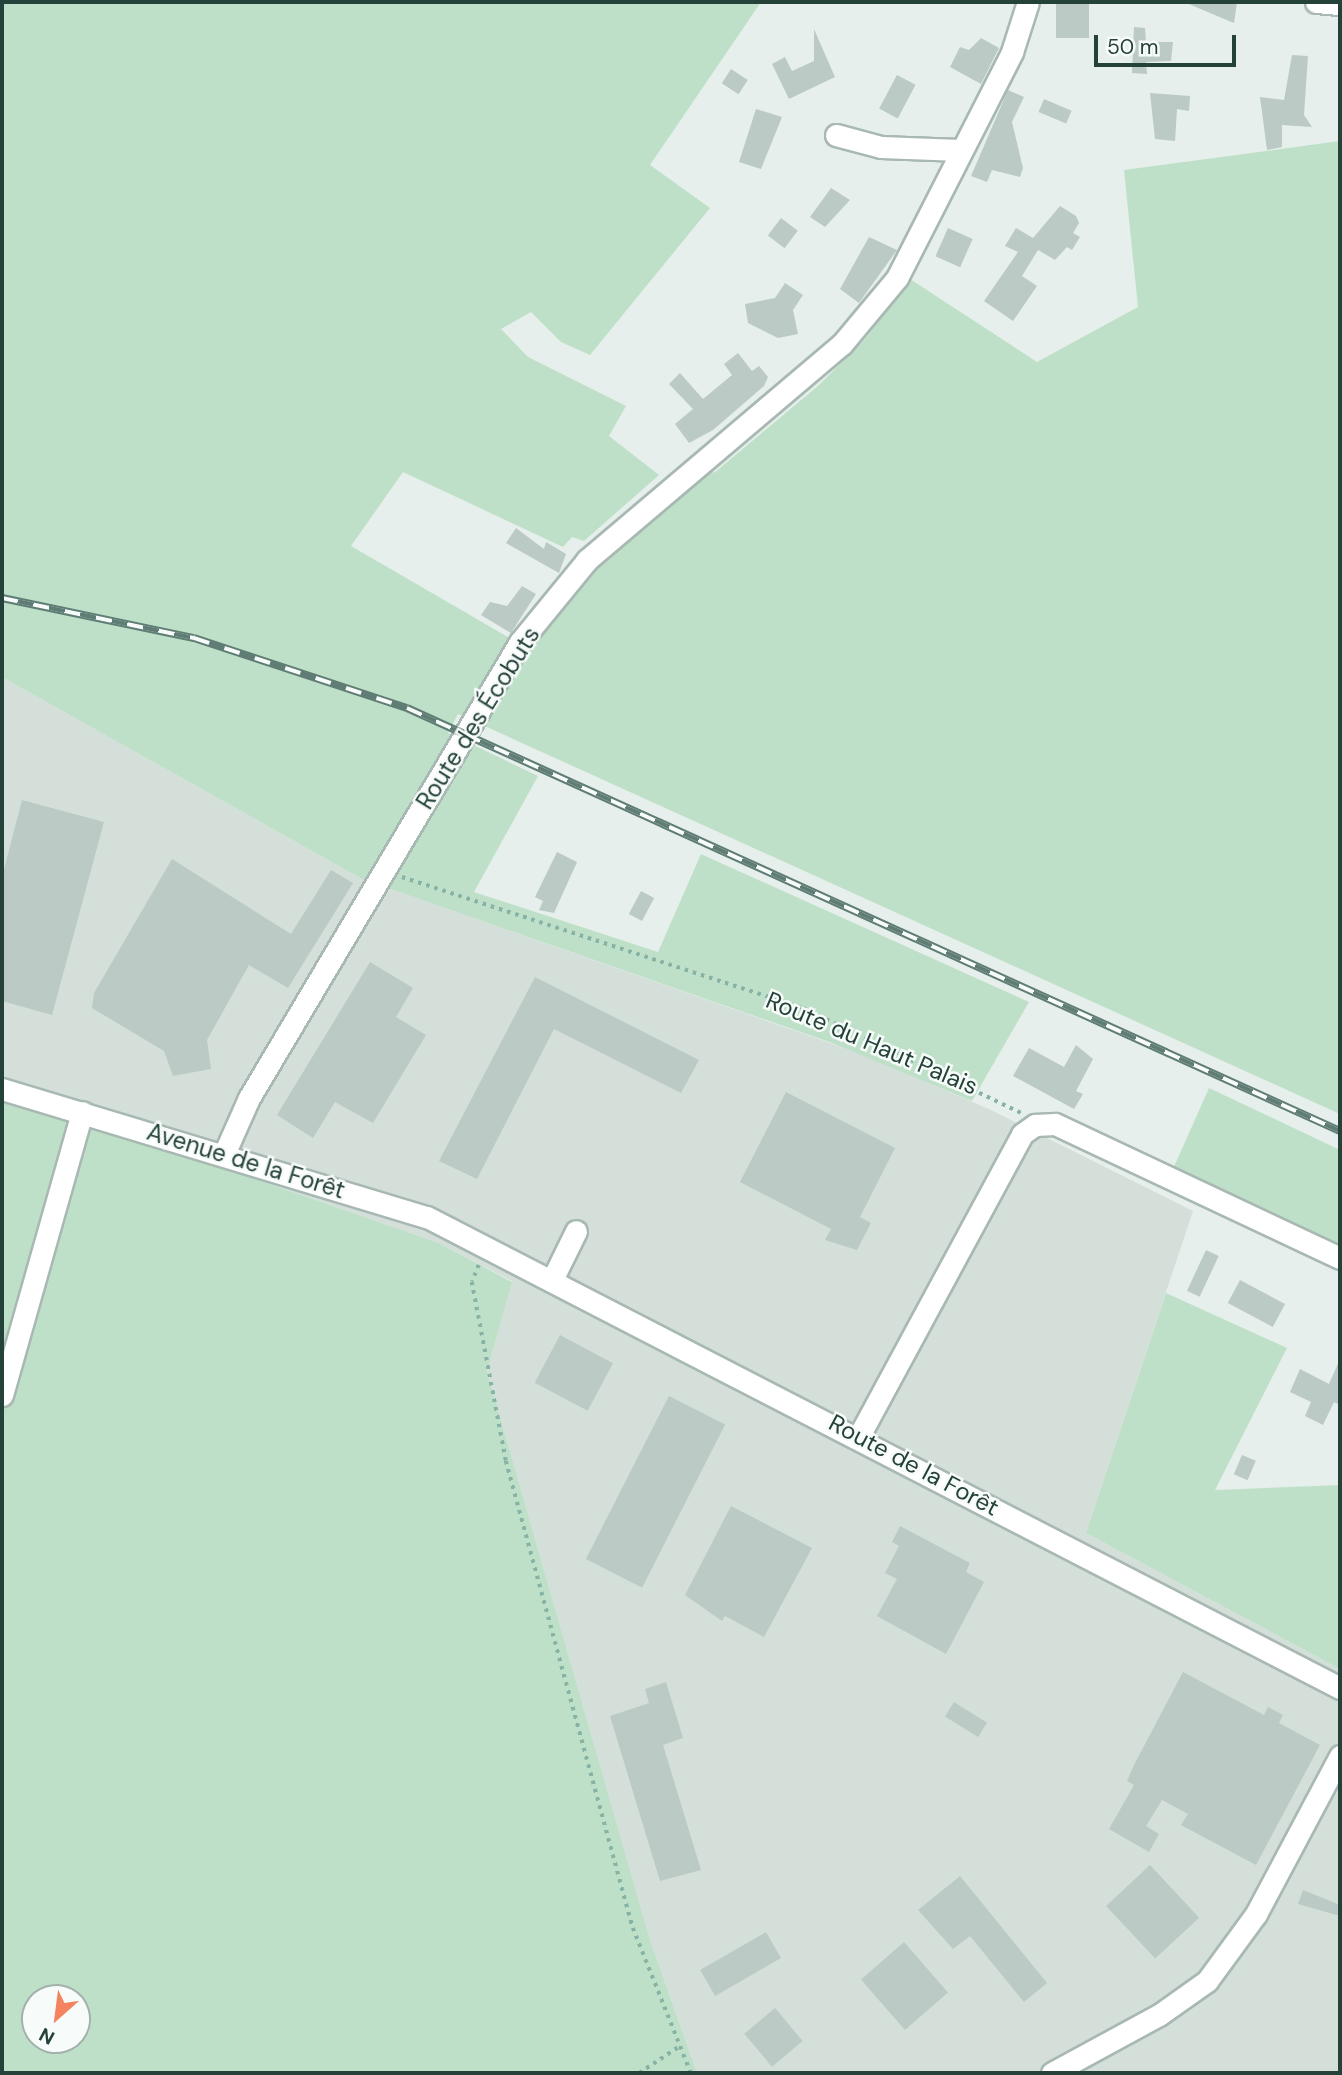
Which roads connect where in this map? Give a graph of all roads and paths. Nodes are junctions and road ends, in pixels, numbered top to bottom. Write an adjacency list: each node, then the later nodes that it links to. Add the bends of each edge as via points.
1 (1028, 2): 5 (street, Route des Écobuts, via 1012,52)
2 (1316, 2): 3 (street)
3 (1340, 4)
4 (836, 135): 5 (street, via 881,147)
5 (960, 150): 6 (street, Route des Écobuts, via 897,278 842,344 586,560 520,642)
6 (383, 871): 9 (path, Route du Haut Palais, via 803,1008 1009,1102); 10 (street, Route des Écobuts, via 249,1098)
7 (2, 1089): 8 (street, Avenue de la Forêt)
8 (82, 1112): 10 (street, Avenue de la Forêt); 15 (street)
9 (1035, 1125): 13 (street, via 1055,1124); 16 (street, via 1022,1134)
10 (225, 1152): 12 (street, Avenue de la Forêt, via 427,1217)
11 (576, 1231): 14 (street)
12 (487, 1244): 14 (street, Route de la Forêt); 19 (path, via 472,1282 506,1461 633,1928)
13 (1340, 1258)
14 (553, 1278): 16 (street, Route de la Forêt)
15 (2, 1395)
16 (859, 1436): 17 (street, Route de la Forêt)
17 (1340, 1688)
18 (1340, 1756): 22 (street, via 1256,1914 1207,1981 1159,2015)
19 (680, 2046): 20 (path); 21 (path)
20 (639, 2073)
21 (691, 2073)
22 (1052, 2073)

